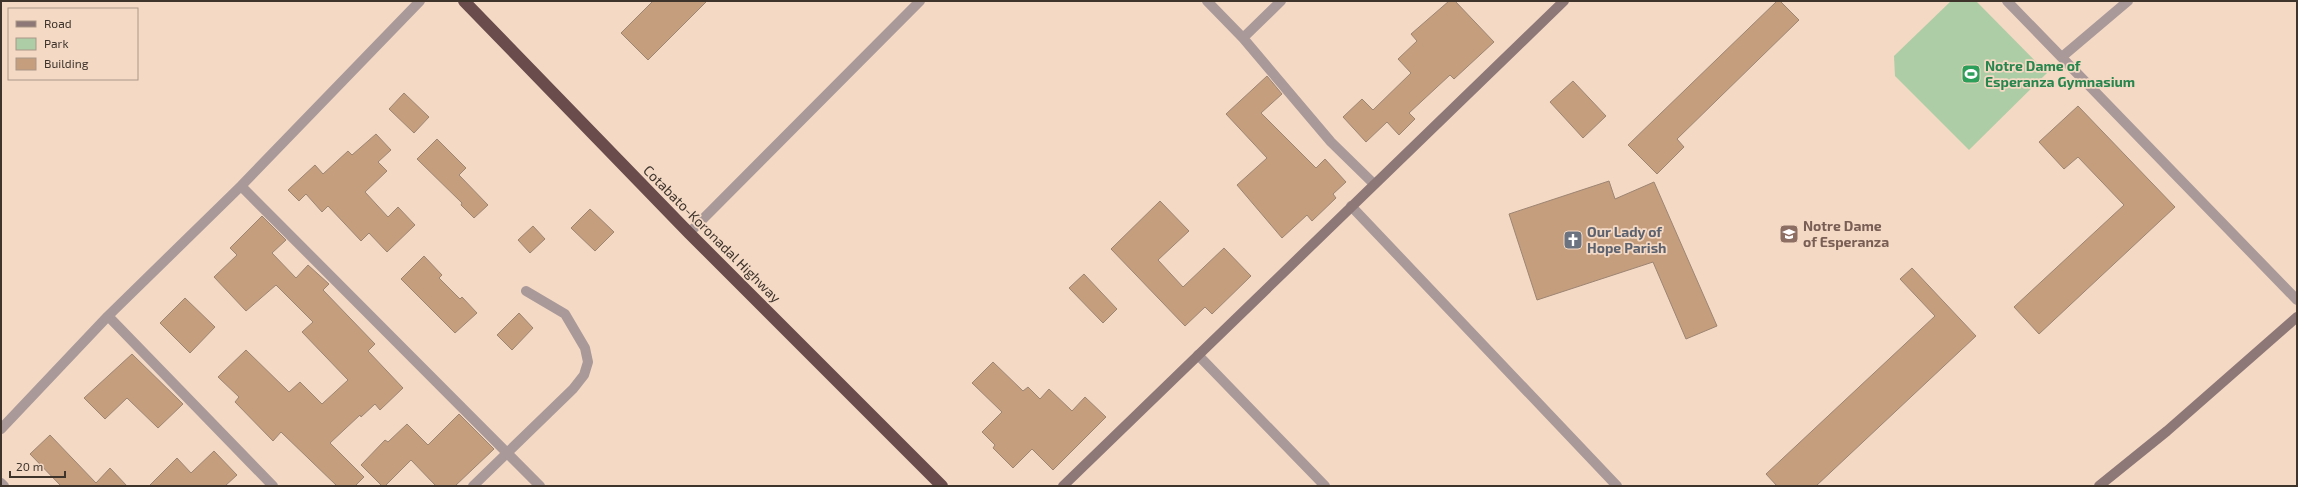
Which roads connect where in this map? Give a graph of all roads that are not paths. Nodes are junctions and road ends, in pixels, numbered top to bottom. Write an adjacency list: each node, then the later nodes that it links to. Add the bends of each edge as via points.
1 (420, 1): 12 (street)
2 (464, 1): 14 (highway, Cotabato-Koronadal Highway)
3 (920, 1): 14 (street)
4 (1207, 1): 9 (street)
5 (1281, 1): 9 (street)
6 (1564, 1): 11 (street)
7 (2007, 1): 10 (street)
8 (2128, 1): 10 (street)
9 (1243, 38): 11 (street, via 1331,142)
10 (2063, 56): 16 (street)
11 (1374, 184): 13 (street)
12 (241, 186): 17 (street); 21 (street)
13 (1351, 206): 19 (street); 30 (street)
14 (689, 233): 27 (highway, Cotabato-Koronadal Highway)
15 (526, 291): 21 (street, via 565,314 585,348 588,362 584,375 573,389)
16 (2297, 300)
17 (108, 316): 20 (street); 24 (street)
18 (2297, 317): 31 (street, via 2167,431)
19 (1198, 355): 28 (street); 29 (street)
20 (1, 429)
21 (506, 453): 25 (street); 26 (street)
22 (1, 483): 23 (street)
23 (4, 486)
24 (273, 486)
25 (473, 486)
26 (540, 486)
27 (942, 486)
28 (1063, 486)
29 (1325, 486)
30 (1616, 486)
31 (2099, 486)

